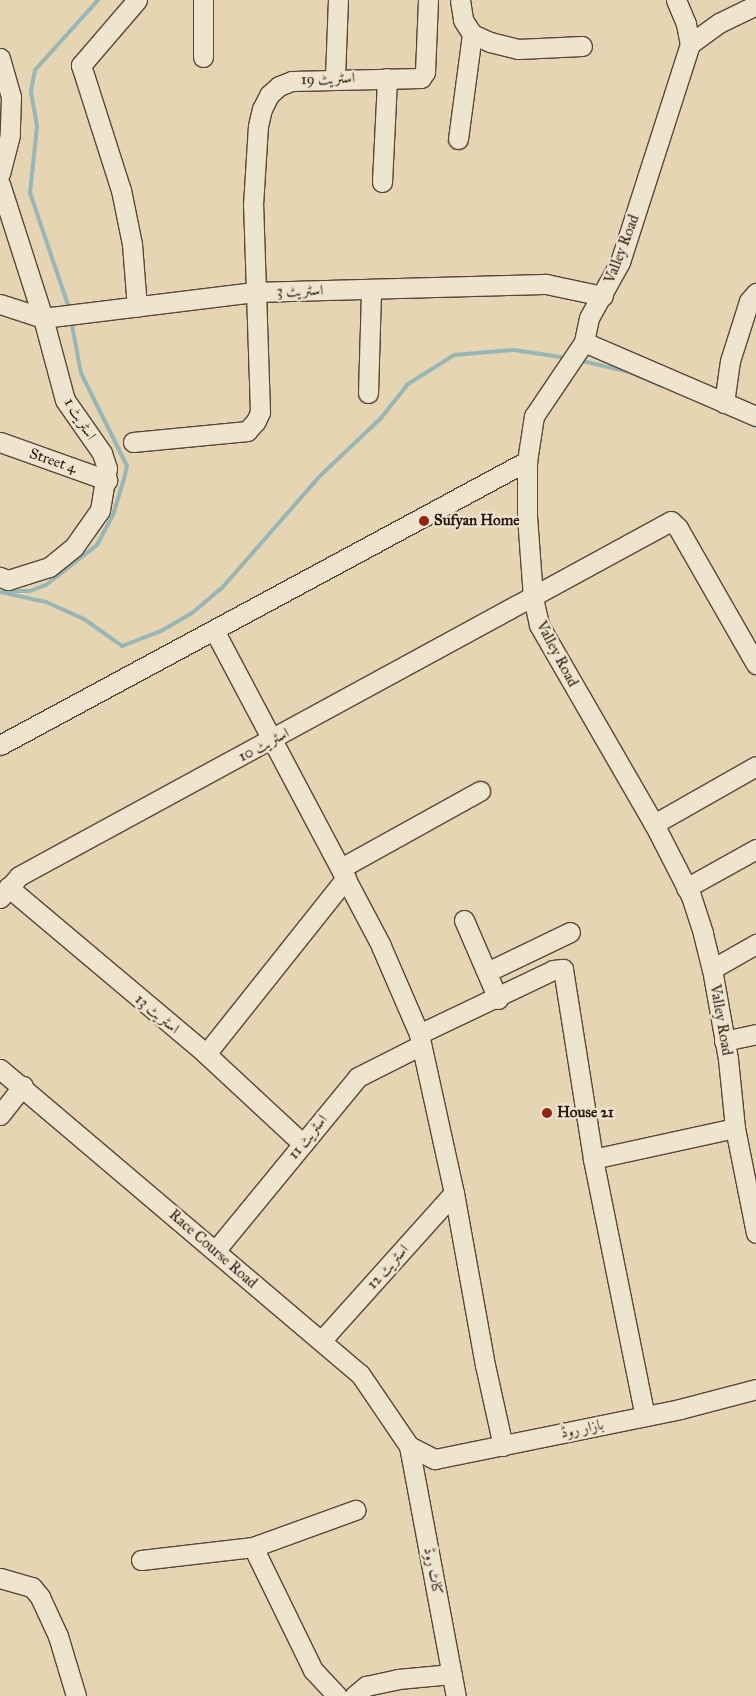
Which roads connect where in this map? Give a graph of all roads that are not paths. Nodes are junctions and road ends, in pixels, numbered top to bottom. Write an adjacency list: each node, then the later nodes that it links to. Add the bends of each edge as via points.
1 (137, 0): 24 (street, via 81,65 121,190 132,244)
2 (203, 0): 11 (street)
3 (338, 0): 13 (street)
4 (676, 0): 9 (street)
5 (428, 1): 6 (street); 14 (street, اسٹریٹ 19, via 425,72 422,78)
6 (461, 2): 8 (street, via 463,20)
7 (756, 5): 9 (street, via 720,23)
8 (472, 34): 10 (street, via 518,49); 15 (street)
9 (690, 44): 22 (street, Valley Road, via 620,262)
10 (582, 46)
11 (203, 57)
12 (0, 58): 16 (street, via 11,97 10,135)
13 (335, 77): 14 (street, اسٹریٹ 19); 20 (street, اسٹریٹ 19, via 292,81 279,86 269,95 262,109 253,206)
14 (387, 78): 17 (street)
15 (458, 139)
16 (0, 174)
17 (382, 182)
18 (0, 184): 25 (street, اسٹریٹ 1)
19 (371, 290): 20 (street, اسٹریٹ 3); 22 (street, اسٹریٹ 3, via 546,284); 27 (street)
20 (254, 292): 24 (street, اسٹریٹ 3); 31 (street, اسٹریٹ 19, via 260,412 248,431)
21 (756, 293): 28 (street, via 749,302 730,361)
22 (603, 296): 26 (street, Valley Road, via 589,318)
23 (0, 304): 25 (street, اسٹریٹ 3)
24 (137, 308): 25 (street, اسٹریٹ 3)
25 (43, 318): 33 (street, اسٹریٹ 1, via 65,400 102,453)
26 (577, 354): 28 (street); 32 (street, Valley Road, via 534,416)
27 (368, 393)
28 (724, 403): 29 (street)
29 (756, 416)
30 (0, 442): 33 (street, Street 4)
31 (133, 442)
32 (527, 461): 35 (street, Valley Road, via 527,516); 36 (street)
33 (107, 480): 34 (street, اسٹریٹ 1, via 100,510 74,548 49,566)
34 (4, 578)
35 (534, 598): 37 (street, اسٹریٹ 10, via 671,521); 38 (street, اسٹریٹ 10); 42 (street, Valley Road, via 539,625)
36 (214, 630): 38 (street); 39 (street)
37 (756, 664)
38 (273, 740): 44 (street); 46 (street, اسٹریٹ 10, via 19,876)
39 (0, 745)
40 (756, 766): 42 (street)
41 (480, 791): 44 (street)
42 (654, 824): 45 (street, Valley Road)
43 (756, 849): 45 (street)
44 (344, 873): 54 (street, via 381,946); 56 (street)
45 (686, 888): 50 (street, Valley Road)
46 (4, 893): 56 (street, اسٹریٹ 13)
47 (464, 920): 51 (street)
48 (570, 932): 51 (street)
49 (756, 944): 50 (street)
50 (712, 969): 55 (street, Valley Road)
51 (487, 972): 52 (street)
52 (498, 999): 54 (street, اسٹریٹ 11); 62 (street, اسٹریٹ 11, via 553,970 563,969)
53 (756, 1034): 55 (street)
54 (419, 1040): 61 (street, اسٹریٹ 11, via 358,1077); 63 (street)
55 (724, 1041): 60 (street, Valley Road)
56 (206, 1054): 61 (street, اسٹریٹ 13)
57 (0, 1068): 58 (street, Race Course Road)
58 (23, 1086): 59 (street); 65 (street, Race Course Road)
59 (0, 1115)
60 (734, 1128): 62 (street); 64 (street, Valley Road)
61 (303, 1144): 65 (street, اسٹریٹ 11)
62 (593, 1159): 68 (street)
63 (454, 1193): 66 (street, اسٹریٹ 12); 70 (street)
64 (756, 1229)
65 (215, 1251): 66 (street, Race Course Road)
66 (321, 1341): 69 (street, Race Course Road, via 360,1374)
67 (756, 1389): 68 (street, بازار روڈ)
68 (645, 1416): 70 (street, بازار روڈ)
69 (409, 1446): 70 (street, بازار روڈ, via 435,1459); 75 (street, کناٹ روڈ)
70 (503, 1446)
71 (355, 1510): 72 (street)
72 (253, 1547): 73 (street); 77 (street, via 313,1670)
73 (141, 1560)
74 (0, 1578): 76 (street, via 32,1587 40,1597 58,1636)
75 (452, 1674): 78 (street, via 398,1678 366,1686); 79 (street, کناٹ روڈ)
76 (76, 1696)
77 (336, 1696)
78 (354, 1696)
79 (456, 1696)

